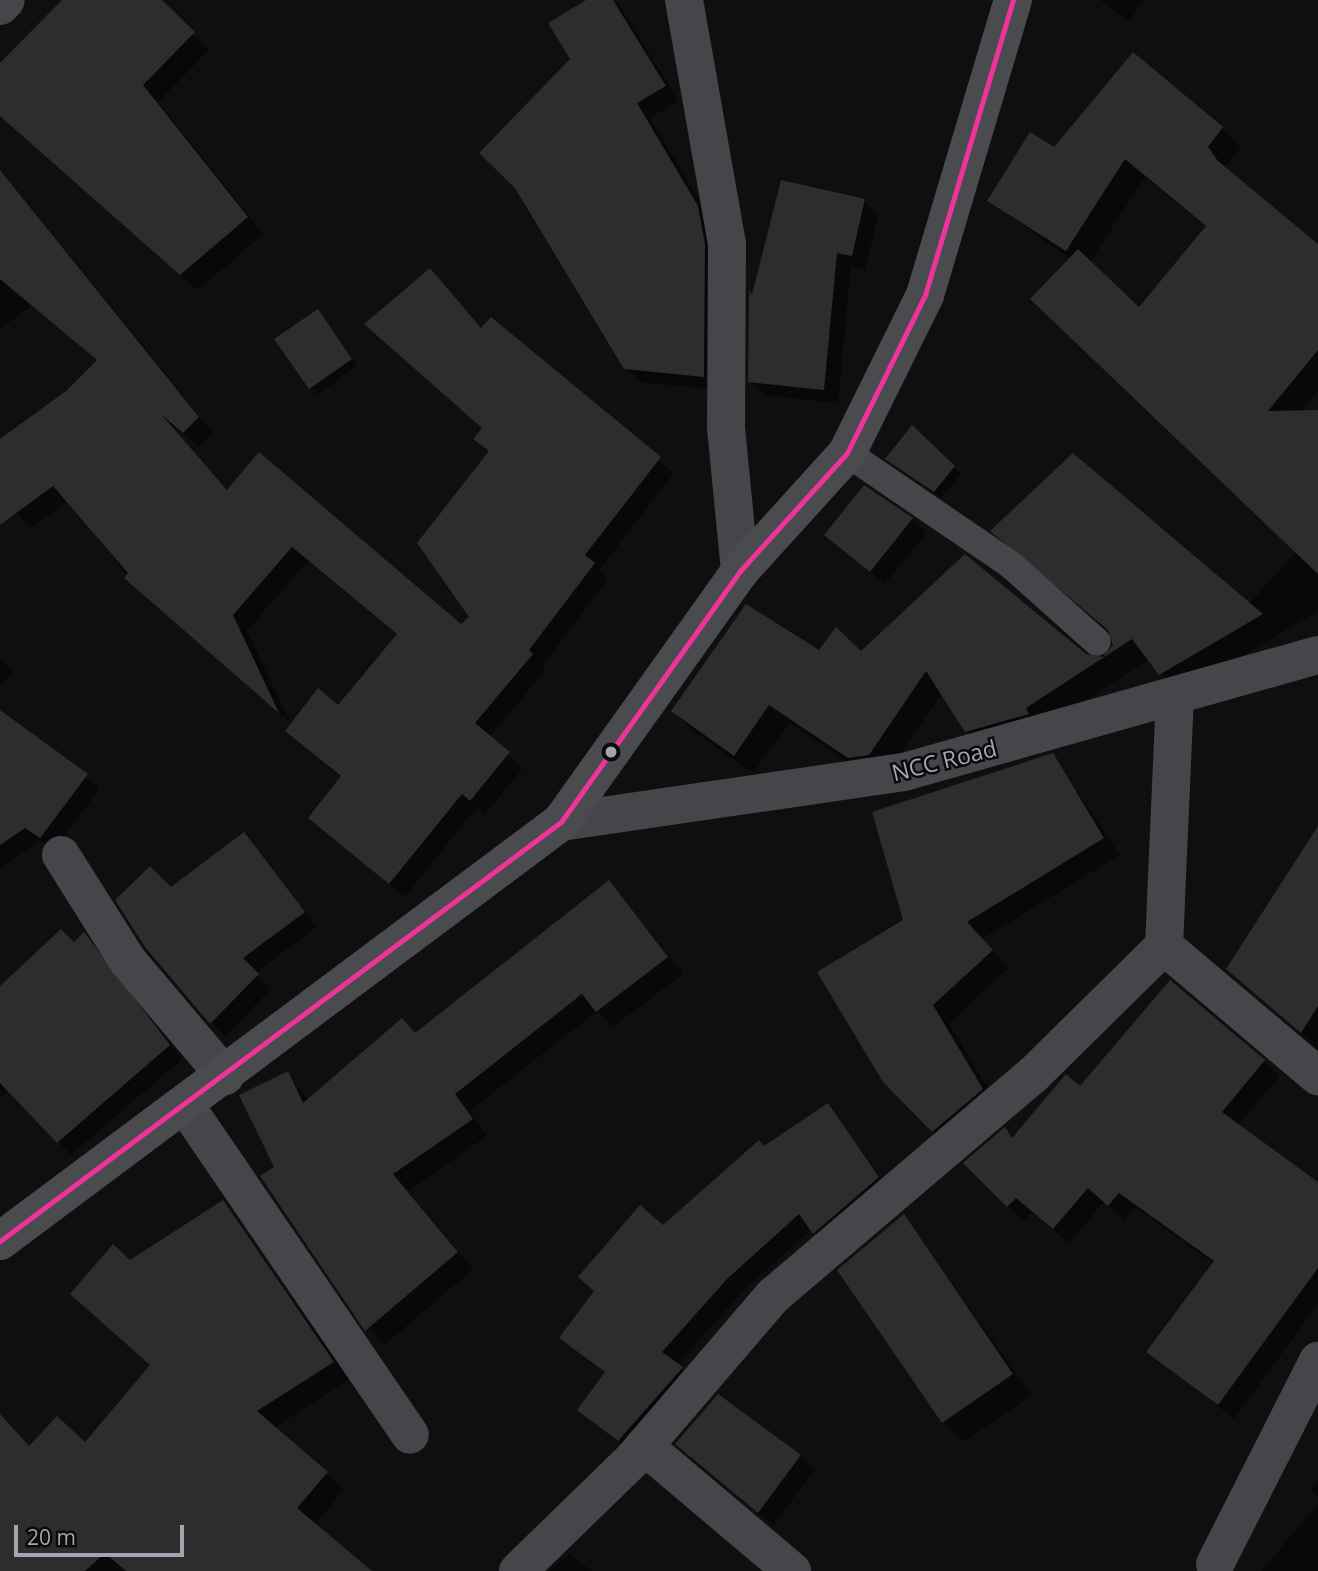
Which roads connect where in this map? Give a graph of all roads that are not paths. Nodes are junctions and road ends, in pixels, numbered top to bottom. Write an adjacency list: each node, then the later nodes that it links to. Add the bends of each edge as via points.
1 (6, 0): 4 (street)
2 (684, 0): 6 (street, via 727,243 726,428)
3 (1013, 0): 5 (main road, via 925,295)
4 (0, 6)
5 (847, 453): 6 (main road); 7 (lane, via 1011,565)
6 (740, 571): 10 (main road)
7 (1097, 642)
8 (1318, 655): 9 (street, NCC Road)
9 (1175, 698): 10 (street, NCC Road, via 904,772); 12 (street)
10 (561, 822): 13 (main road)
11 (61, 855): 13 (street, via 127,960)
12 (1164, 946): 14 (street); 19 (street, via 1034,1074 773,1296)
13 (225, 1076): 15 (main road)
14 (1318, 1076)
15 (186, 1105): 16 (main road); 18 (street)
16 (2, 1235)
17 (1318, 1361): 20 (street)
18 (410, 1435)
19 (644, 1446): 21 (street); 22 (street)
20 (1215, 1564)
21 (518, 1571)
22 (792, 1571)

